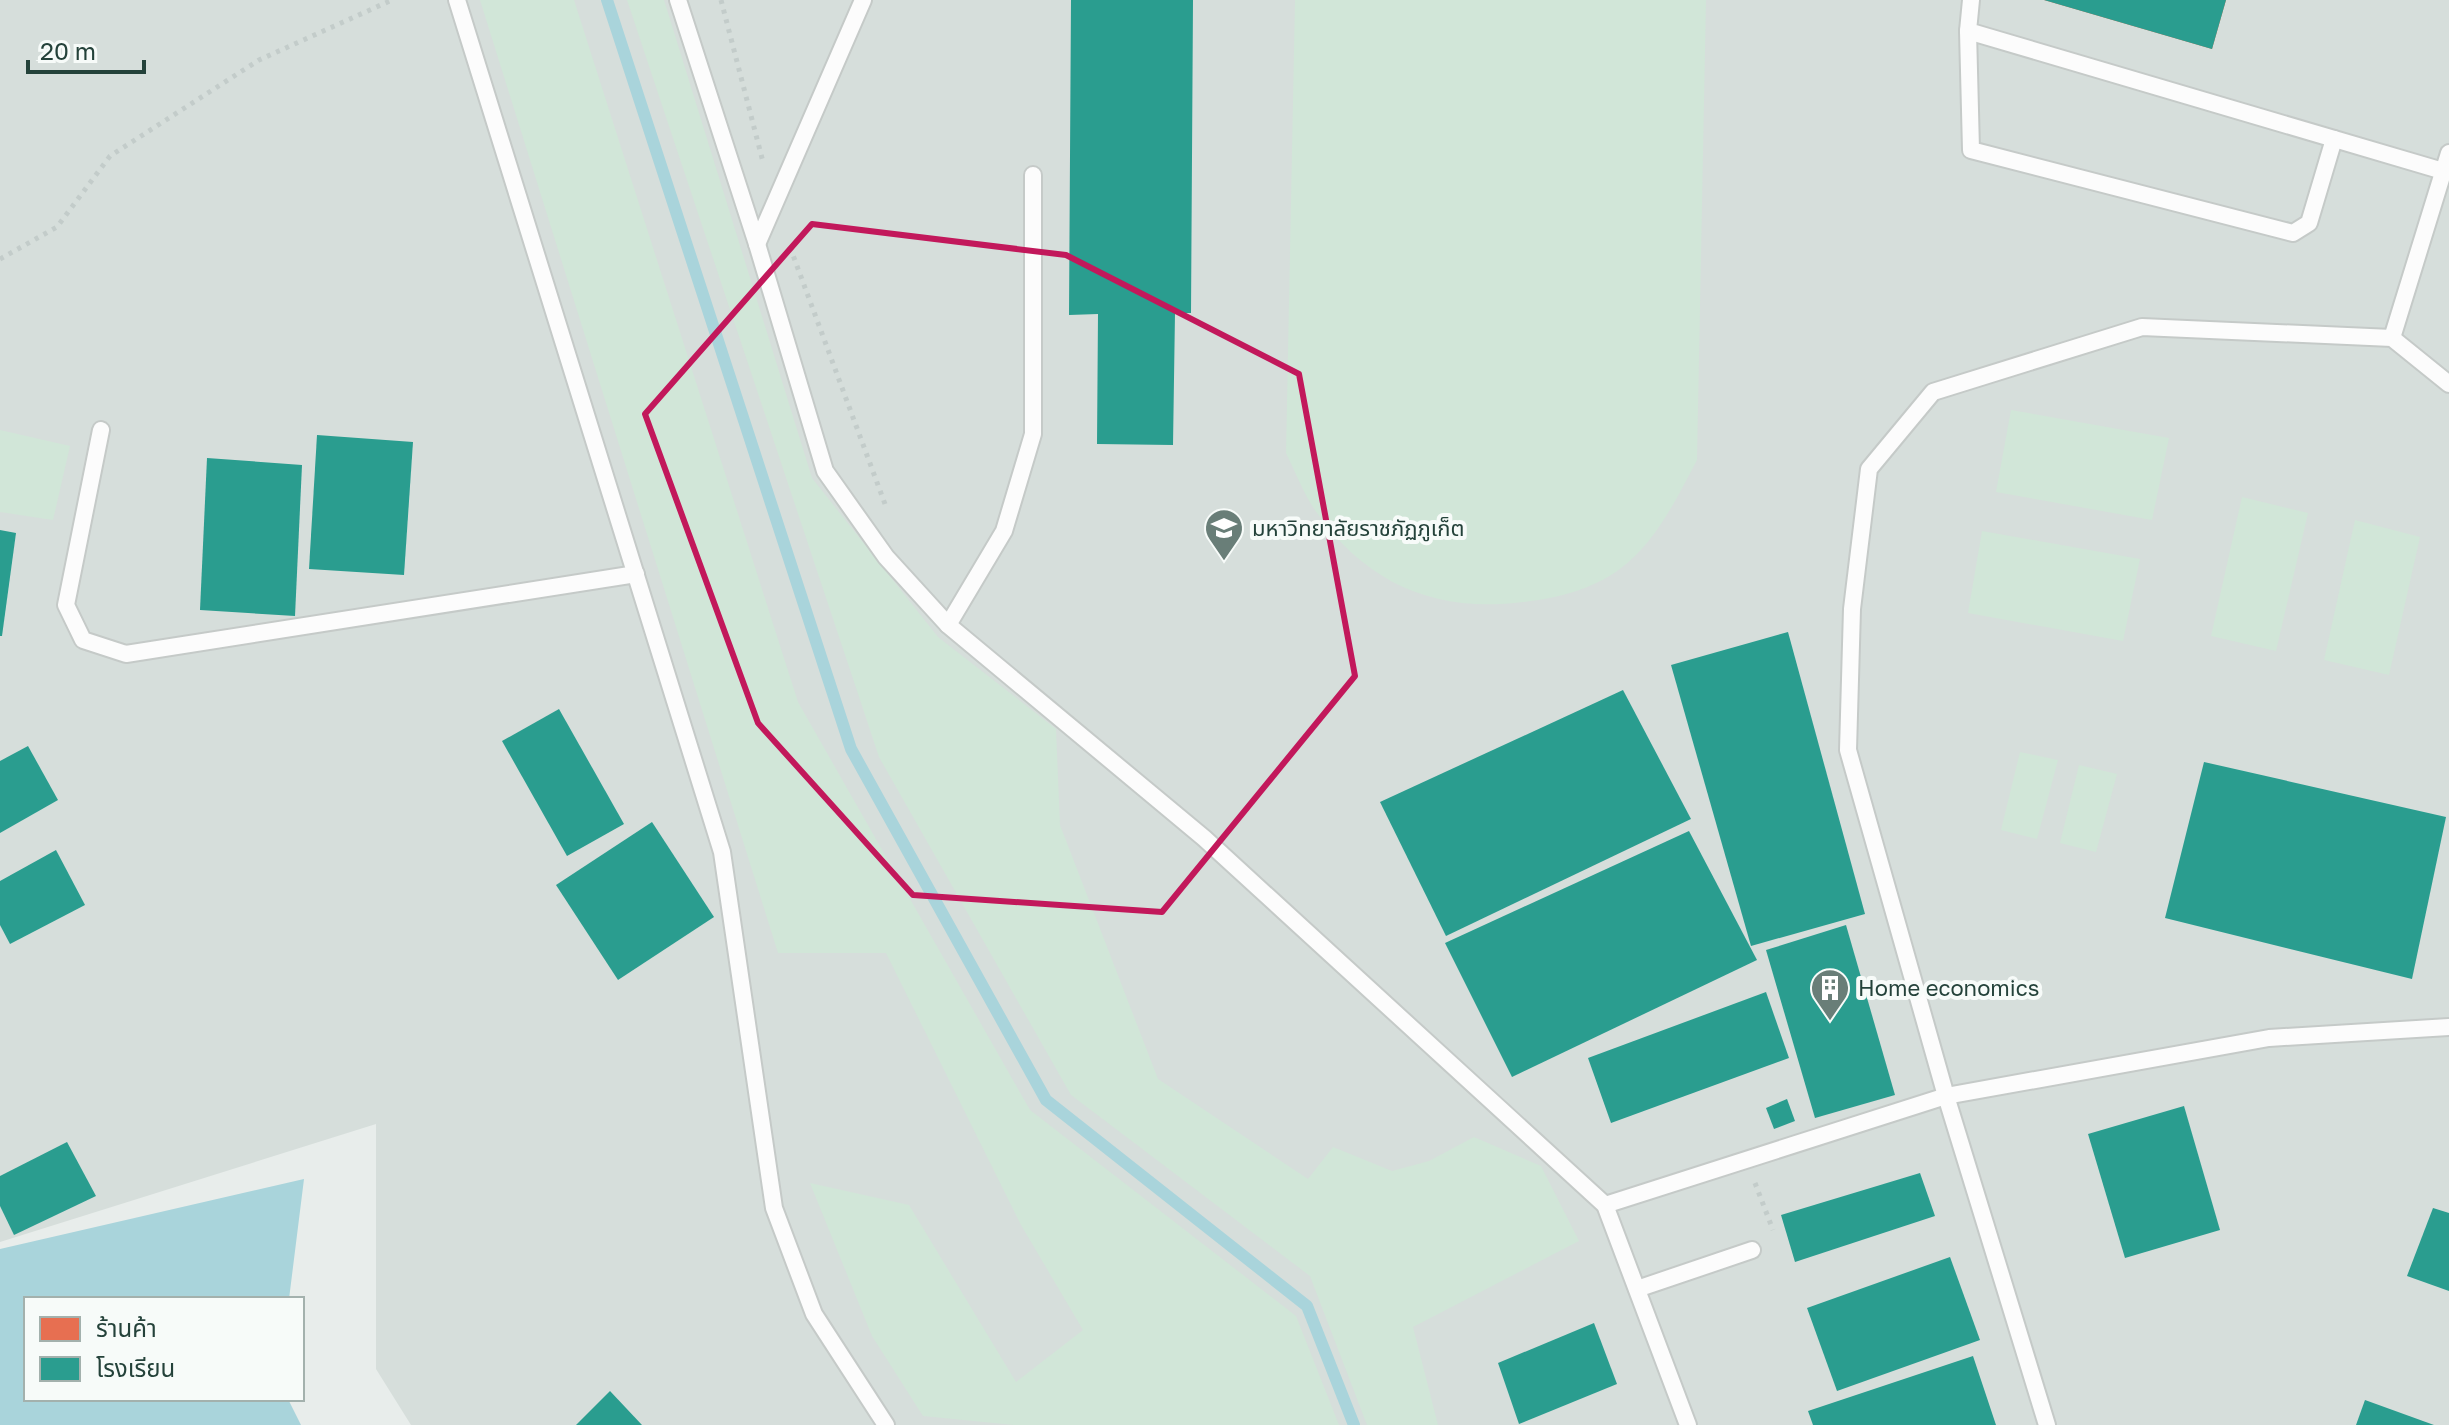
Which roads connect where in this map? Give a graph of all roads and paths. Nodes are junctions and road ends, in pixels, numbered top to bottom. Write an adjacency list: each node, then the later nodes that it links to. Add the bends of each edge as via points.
1 (392, 0): 14 (path, via 259,60 110,156 57,227)
2 (457, 0): 19 (lane)
3 (678, 0): 13 (lane)
4 (721, 0): 12 (path)
5 (863, 0): 12 (lane)
6 (1971, 0): 7 (lane)
7 (1968, 31): 8 (lane); 8 (lane, via 1971,150 2293,233 2309,223)
8 (2334, 139): 10 (lane)
9 (2449, 153): 10 (lane)
10 (2443, 171): 15 (lane)
11 (1033, 175): 20 (lane, via 1033,434 1004,531)
12 (775, 205): 13 (lane); 18 (path)
13 (757, 244): 20 (lane, via 825,471 886,557)
14 (0, 259)
15 (2392, 338): 16 (lane); 22 (lane, via 2142,327 1933,392 1869,469 1852,609 1848,750)
16 (2449, 384)
17 (101, 430): 19 (lane, via 66,605 83,640 126,654)
18 (888, 513)
19 (636, 574): 28 (lane, via 722,852 774,1208 814,1314)
20 (948, 625): 24 (lane, via 1204,838)
21 (2449, 1027): 22 (lane, via 2269,1038)
22 (1946, 1096): 23 (lane); 30 (lane)
23 (1746, 1160): 24 (lane); 25 (path)
24 (1605, 1205): 27 (lane)
25 (1777, 1241)
26 (1752, 1250): 27 (lane)
27 (1637, 1289): 29 (lane)
28 (886, 1425)
29 (1688, 1425)
30 (2047, 1425)

